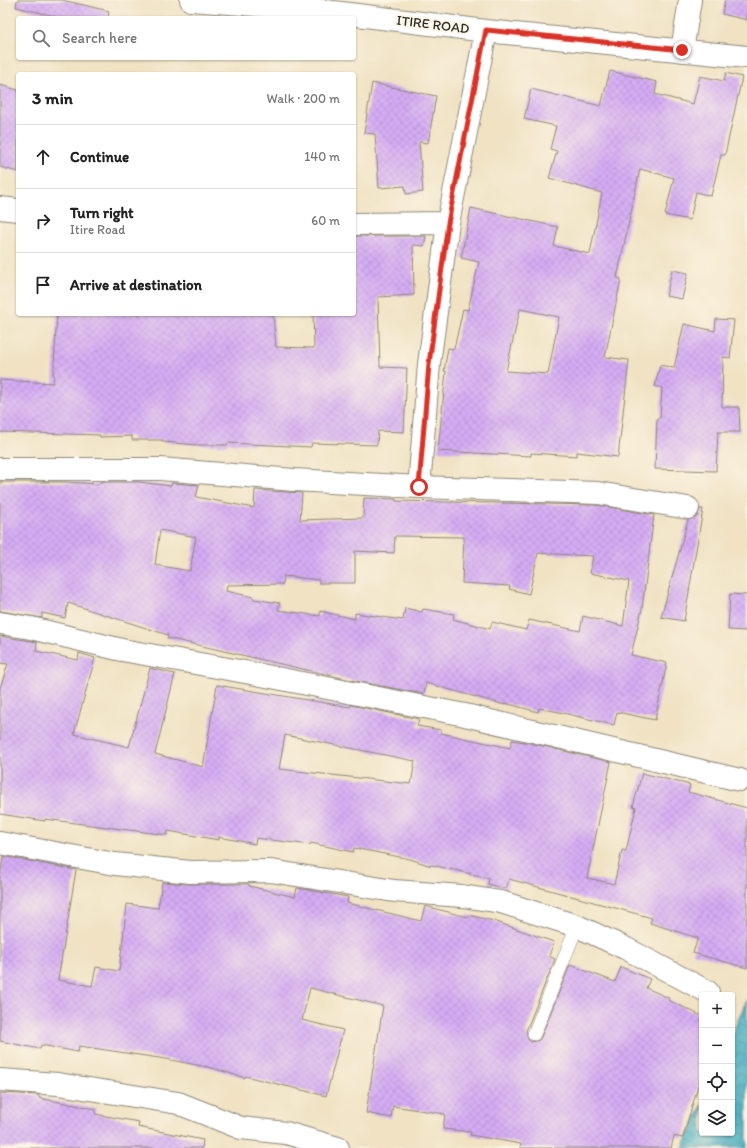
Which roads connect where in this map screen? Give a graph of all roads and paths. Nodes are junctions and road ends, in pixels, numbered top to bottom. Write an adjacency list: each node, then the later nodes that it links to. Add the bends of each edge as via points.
1 (191, 0): 3 (street, ITIRE ROAD)
2 (690, 0): 5 (street)
3 (318, 5): 4 (street, ITIRE ROAD)
4 (486, 30): 5 (street, ITIRE ROAD); 9 (street)
5 (682, 50): 6 (street, ITIRE ROAD)
6 (747, 58)
7 (0, 208): 8 (street)
8 (16, 210)
9 (448, 223): 10 (street); 12 (street, via 429,364)
10 (356, 224)
11 (0, 469): 12 (street, via 160,469)
12 (419, 487): 13 (street, via 598,493)
13 (688, 508)
14 (0, 623): 15 (street, via 122,650 465,715)
15 (740, 780)
16 (0, 842): 17 (street, via 115,864 190,872 271,871 394,891 462,896 501,902)
17 (577, 926): 18 (street); 19 (lane)
18 (708, 992)
19 (534, 1034)
20 (0, 1080): 21 (street, via 58,1084 178,1103 241,1128 286,1133)
21 (338, 1148)

